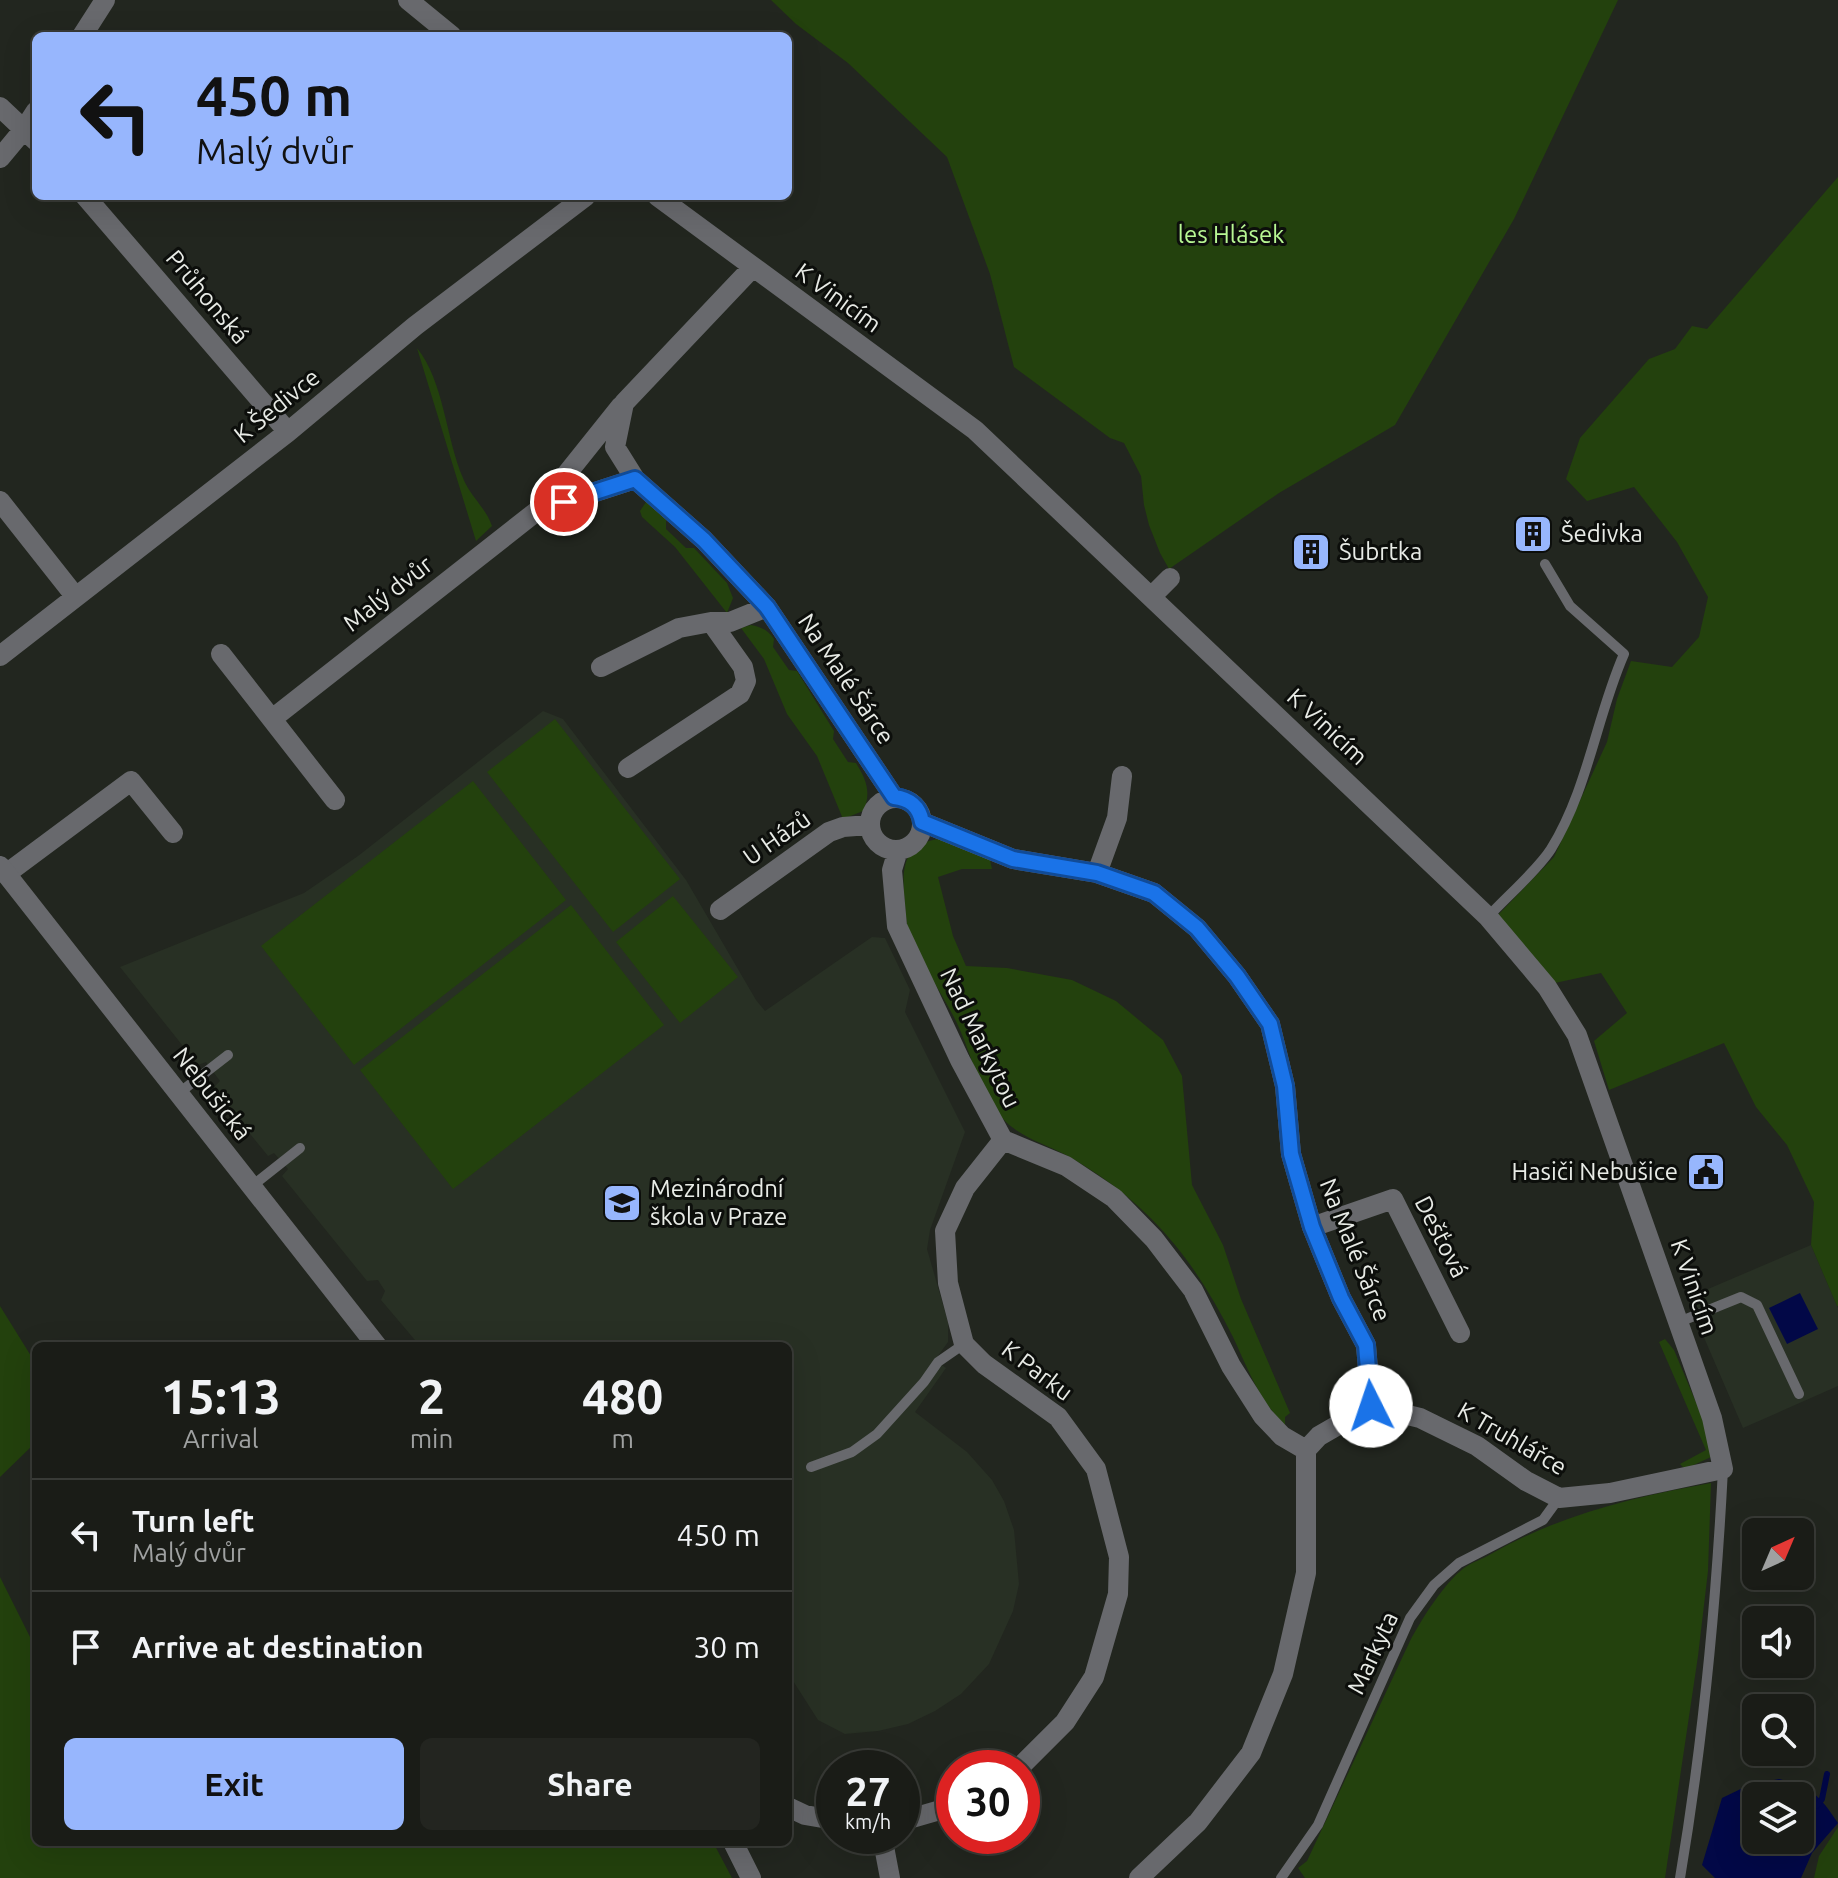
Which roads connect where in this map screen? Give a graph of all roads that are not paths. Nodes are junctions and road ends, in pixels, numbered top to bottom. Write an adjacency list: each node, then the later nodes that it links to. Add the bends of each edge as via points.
1 (105, 0): 3 (street)
2 (408, 0): 4 (street)
3 (85, 32)
4 (447, 32)
5 (0, 107): 6 (street)
6 (32, 127): 7 (street)
7 (0, 158)
8 (88, 200): 13 (street, Průhonská)
9 (581, 200): 13 (street, K Šedivce, via 415,326)
10 (662, 200): 11 (street, K Vinicím)
11 (752, 268): 12 (street); 20 (street, K Vinicím, via 975,430)
12 (624, 403): 14 (street, Na Malé Šárce, via 615,447); 16 (street, Malý dvůr)
13 (288, 432): 19 (street, K Šedivce)
14 (635, 479): 16 (street, Malý dvůr); 21 (street, Na Malé Šárce, via 704,540)
15 (0, 501): 19 (street)
16 (537, 511): 26 (street, Malý dvůr)
17 (1545, 564): 38 (lane, via 1570,606 1624,654 1586,771 1550,850)
18 (1170, 578): 20 (street)
19 (75, 596): 24 (street, K Šedivce)
20 (1151, 597): 38 (street, K Vinicím)
21 (767, 607): 22 (street, via 730,622); 29 (street, Na Malé Šárce)
22 (711, 622): 25 (street, via 679,628); 27 (street, via 743,667 746,681 740,694)
23 (221, 654): 26 (street)
24 (0, 656)
25 (601, 667)
26 (272, 719): 30 (street)
27 (628, 768)
28 (1122, 776): 36 (street, via 1117,818)
29 (894, 797): 31 (street, Na Malé Šárce, via 916,807); 32 (street, via 879,803)
30 (335, 800)
31 (922, 822): 34 (street, via 919,838); 36 (street, Na Malé Šárce, via 1013,859)
32 (869, 825): 34 (street, via 875,841); 37 (street, U Házů, via 829,832)
33 (173, 833): 35 (street, Nebušická, via 131,781)
34 (898, 850): 41 (street, Nad Markytou, via 892,870 897,926)
35 (3, 870): 40 (street, Nebušická)
36 (1097, 873): 44 (street, Na Malé Šárce, via 1154,893 1197,928 1270,1024 1285,1086 1291,1154)
37 (720, 910)
38 (1488, 917): 45 (street, K Vinicím, via 1547,987 1577,1035)
39 (228, 1055): 40 (lane)
40 (179, 1093): 43 (street, Nebušická)
41 (1003, 1140): 48 (street, K Parku, via 965,1188 945,1231 948,1283); 51 (street, Nad Markytou, via 1066,1166 1114,1198 1193,1290 1263,1416)
42 (300, 1148): 43 (lane)
43 (252, 1186): 47 (street, Nebušická)
44 (1312, 1227): 46 (street, Dešťová, via 1393,1199); 50 (street, Na Malé Šárce, via 1366,1345)
45 (1679, 1322): 49 (lane, via 1748,1298 1757,1305); 53 (street, K Vinicím, via 1712,1418)
46 (1460, 1333)
47 (374, 1342)
48 (964, 1344): 52 (lane, via 938,1362 877,1434 852,1452); 55 (street, K Parku, via 1058,1417 1089,1458 1105,1497 1119,1557 1118,1594 1094,1677 1065,1722)
49 (1799, 1394)
50 (1371, 1406): 51 (street, via 1319,1436); 54 (street, K Truhlářce, via 1420,1418 1477,1446)
51 (1306, 1450): 62 (street, via 1306,1573 1283,1674 1251,1753 1198,1822)
52 (811, 1467)
53 (1723, 1469): 54 (street, K Truhlářce); 64 (lane, via 1711,1653)
54 (1559, 1498): 63 (lane, Markyta, via 1543,1520 1459,1563 1434,1585 1410,1618 1318,1825)
55 (1037, 1750)
56 (792, 1809): 57 (street)
57 (816, 1817)
58 (735, 1846): 60 (street)
59 (885, 1854): 61 (street)
60 (751, 1878)
61 (890, 1878)
62 (1139, 1878)
63 (1281, 1878)
64 (1680, 1878)

